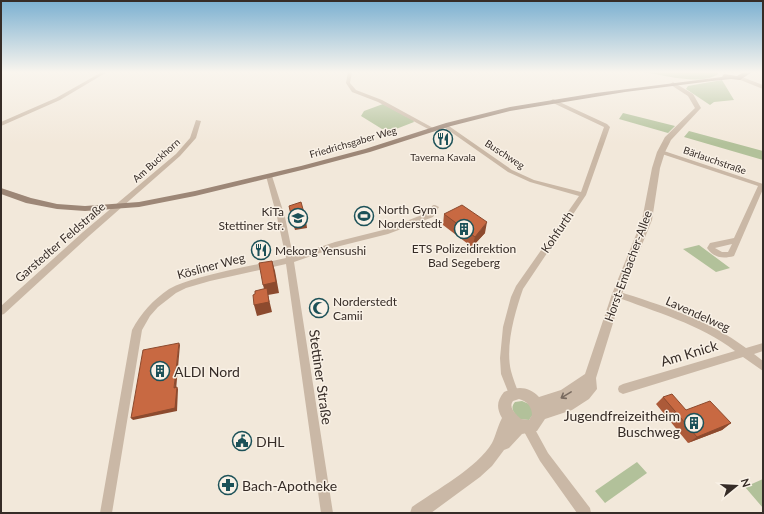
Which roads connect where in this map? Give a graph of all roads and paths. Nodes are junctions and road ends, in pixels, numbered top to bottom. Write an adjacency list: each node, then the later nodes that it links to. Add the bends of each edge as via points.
1 (63, 96): 7 (street)
2 (367, 96): 9 (street)
3 (590, 96): 5 (main road, Friedrichsgaber Weg)
4 (684, 96): 10 (street, Horst-Embacher-Allee, via 696,102 698,108 668,139)
5 (553, 101): 8 (main road, Friedrichsgaber Weg); 14 (street, Kohfurth, via 607,127)
6 (198, 121): 16 (street, Am Buckhorn, via 191,142)
7 (1, 124)
8 (444, 125): 9 (main road, Friedrichsgaber Weg); 14 (street, Buschweg, via 510,171 532,181)
9 (432, 129): 11 (main road, Friedrichsgaber Weg, via 352,155)
10 (661, 152): 12 (street, Bärlauchstraße); 19 (street, Horst-Embacher-Allee, via 647,220)
11 (269, 176): 16 (main road, Friedrichsgaber Weg, via 191,195); 18 (street, Stettiner Straße)
12 (762, 186): 17 (street)
13 (1, 190): 16 (main road, Friedrichsgaber Weg, via 54,206 85,209)
14 (583, 194): 25 (street, Kohfurth, via 514,299 506,339 505,369)
15 (435, 207): 18 (street, Kösliner Weg, via 430,215 401,226)
16 (117, 208): 20 (street, Garstedter Feldstraße)
17 (737, 240)
18 (290, 260): 28 (street, Kösliner Weg, via 183,286 162,298 147,313 137,330); 29 (street, Stettiner Straße)
19 (617, 294): 22 (street, Lavendelweg, via 701,326); 26 (street, Horst-Embacher-Allee, via 590,378 590,389 576,401 556,411)
20 (1, 311)
21 (763, 348): 22 (street, Am Knick)
22 (744, 353): 23 (street, Lavendelweg); 24 (street, Am Knick)
23 (763, 367)
24 (623, 388)
25 (514, 394): 26 (street, via 528,396); 27 (street, via 505,402 506,412)
26 (539, 409): 27 (street, via 536,423)
27 (519, 424): 30 (street, via 499,439 500,444 475,472); 31 (street)
28 (106, 513)
29 (327, 513)
30 (418, 513)
31 (585, 513)

